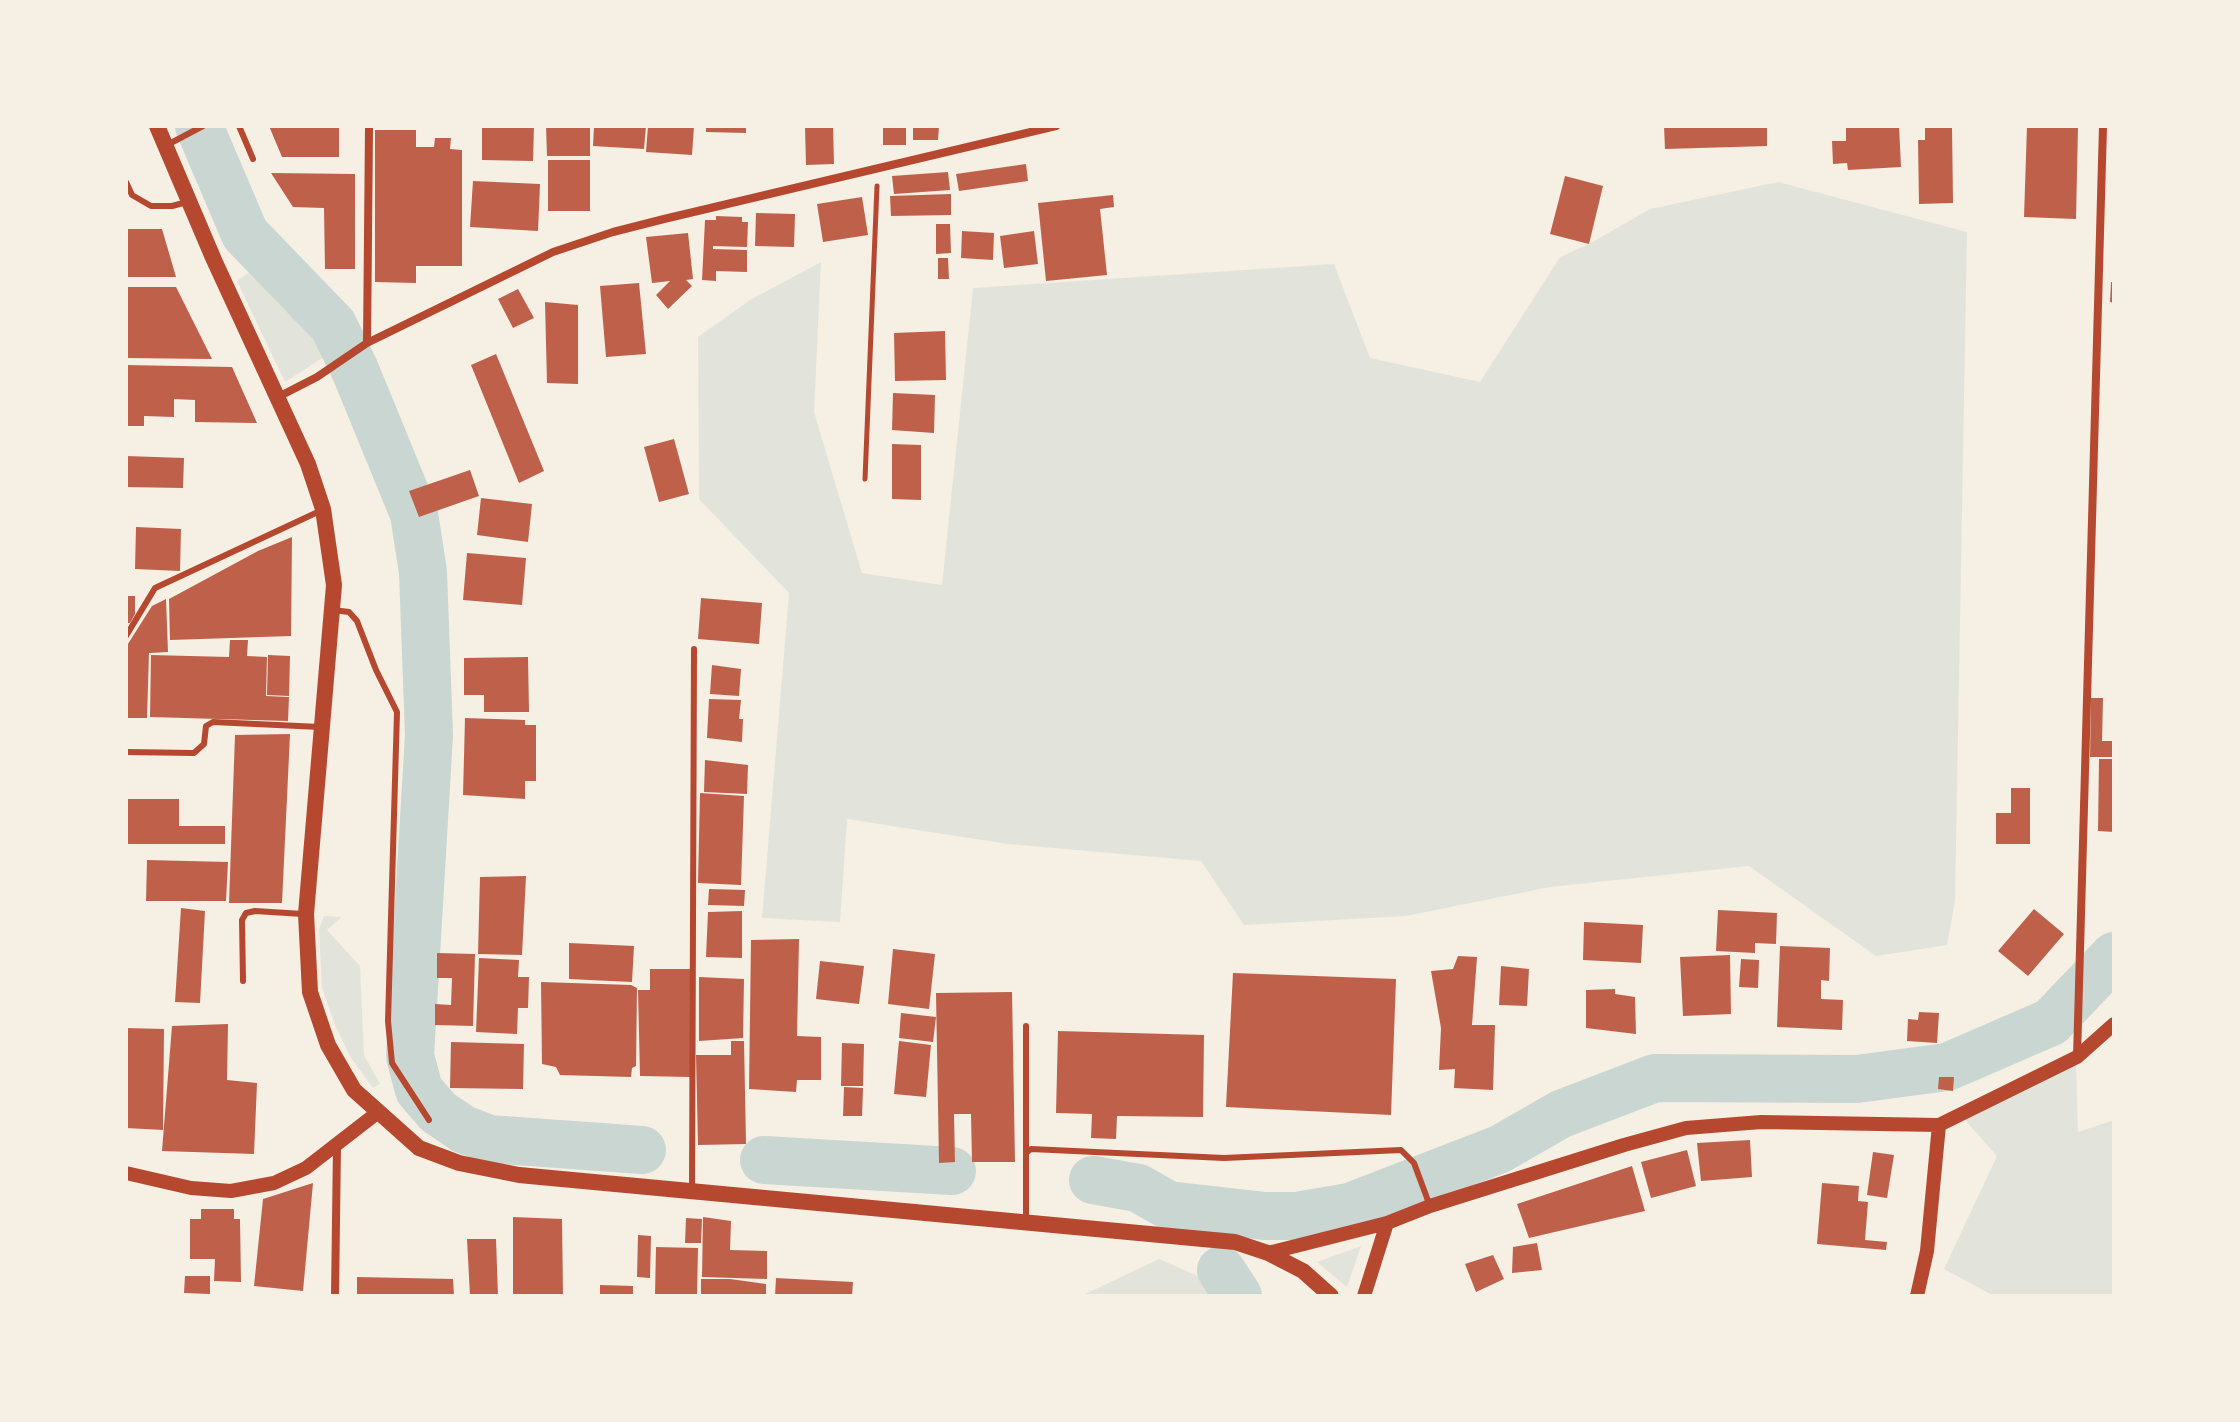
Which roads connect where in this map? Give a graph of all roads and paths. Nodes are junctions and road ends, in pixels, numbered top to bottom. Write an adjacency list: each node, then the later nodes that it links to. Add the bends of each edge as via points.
1 (157, 126): 8 (main road)
2 (203, 126): 8 (lane)
3 (239, 126): 9 (lane)
4 (369, 126): 13 (street)
5 (1056, 126): 7 (street)
6 (2103, 126): 26 (street)
7 (1043, 127): 10 (street)
8 (166, 145): 12 (main road)
9 (253, 159)
10 (878, 169): 13 (street, via 553,252); 15 (path)
11 (126, 182): 12 (lane, via 132,195 151,206)
12 (189, 202): 14 (main road)
13 (367, 343): 14 (street)
14 (278, 397): 16 (main road)
15 (865, 479)
16 (323, 509): 17 (main road); 18 (lane, via 155,588)
17 (333, 610): 20 (main road); 28 (lane, via 349,612 357,621 397,712 388,1021 392,1063)
18 (126, 636)
19 (694, 649): 33 (lane)
20 (324, 727): 21 (lane, via 213,722 194,753); 22 (main road)
21 (126, 752)
22 (306, 914): 23 (lane, via 246,913); 27 (main road, via 310,992 328,1045 354,1090)
23 (243, 981)
24 (2114, 1024): 26 (street)
25 (1026, 1026): 31 (lane)
26 (2076, 1056): 29 (street)
27 (377, 1113): 30 (street); 33 (main road, via 419,1148 459,1163 519,1175)
28 (429, 1120)
29 (1939, 1125): 34 (street, via 1761,1122 1686,1128); 41 (street, via 1927,1251)
30 (337, 1144): 32 (street, via 306,1168 274,1183 231,1191); 38 (street)
31 (1026, 1153): 34 (lane, via 1031,1149 1224,1158 1401,1150 1417,1170); 35 (lane)
32 (126, 1173)
33 (692, 1189): 35 (main road)
34 (1430, 1206): 36 (street)
35 (1026, 1221): 37 (main road, via 1235,1242)
36 (1387, 1223): 37 (street); 40 (street)
37 (1268, 1253): 39 (main road, via 1303,1271)
38 (335, 1296)
39 (1331, 1296)
40 (1364, 1296)
41 (1917, 1296)

